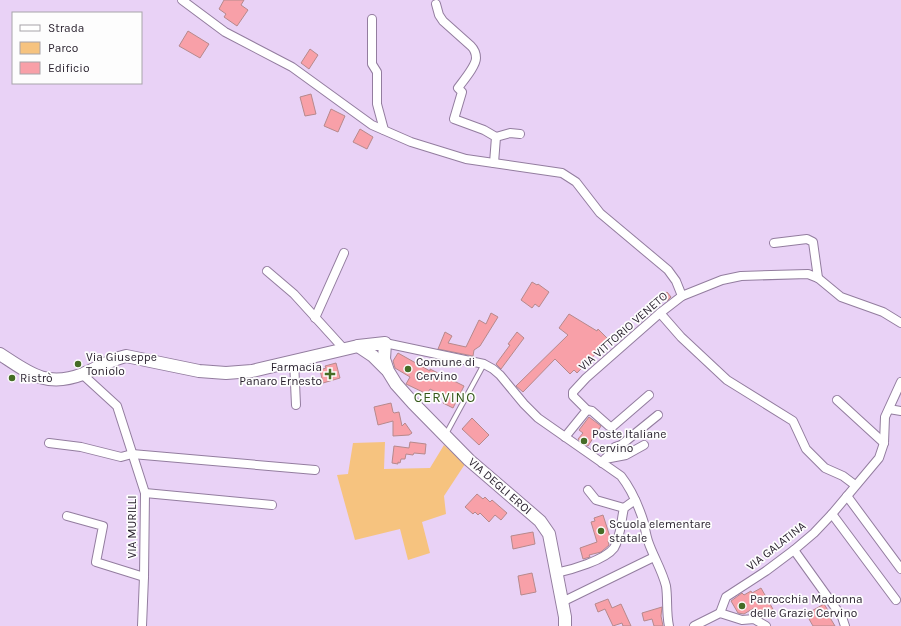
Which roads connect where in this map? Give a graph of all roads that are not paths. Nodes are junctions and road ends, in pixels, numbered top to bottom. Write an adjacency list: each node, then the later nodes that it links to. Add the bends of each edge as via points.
1 (182, 0): 4 (street, via 225,32 292,67 372,125)
2 (436, 4): 6 (street, via 441,19 471,46 476,57 475,63 458,88 462,92 454,119)
3 (372, 19): 4 (street, via 372,64 377,72 377,104)
4 (384, 130): 7 (street, via 450,155)
5 (520, 134): 6 (street, via 510,133)
6 (496, 137): 7 (street)
7 (494, 163): 12 (street, via 562,173 576,182 600,213 668,270)
8 (774, 243): 11 (street, via 806,239 813,242)
9 (344, 253): 14 (street)
10 (267, 271): 14 (street, via 294,294)
11 (818, 278): 12 (street, VIA VITTORIO VENETO, via 808,274 741,276 722,280); 15 (street, VIA VITTORIO VENETO, via 841,297 883,312)
12 (682, 296): 13 (street, VIA VITTORIO VENETO)
13 (660, 313): 29 (street, VIA VITTORIO VENETO, via 573,392 573,396); 40 (street, via 727,380 793,421 806,448 824,468 843,476)
14 (315, 318): 18 (street)
15 (901, 323)
16 (385, 343): 17 (street); 21 (street); 22 (street, VIA DEGLI EROI, via 384,359)
17 (358, 346): 18 (street); 22 (street, VIA DEGLI EROI)
18 (344, 349): 20 (street)
19 (0, 354): 23 (street, via 38,377 55,380)
20 (294, 361): 23 (street, via 252,371 226,373 199,371 126,356); 27 (street)
21 (484, 364): 32 (lane); 33 (street, via 500,375 538,418)
22 (388, 371): 32 (street, VIA DEGLI EROI, via 396,384)
23 (82, 374): 37 (street, VIA MURILLI, via 116,406)
24 (901, 382): 28 (street, VIA GALATINA)
25 (649, 395): 29 (street, via 612,427 592,411)
26 (837, 400): 34 (street)
27 (296, 405)
28 (889, 409): 30 (street); 34 (street, VIA GALATINA)
29 (586, 410): 33 (street)
30 (901, 411)
31 (658, 415): 38 (street, via 615,447)
32 (445, 436): 52 (street, VIA DEGLI EROI, via 540,521 549,534)
33 (565, 437): 38 (street)
34 (884, 443): 40 (street, VIA GALATINA, via 879,458)
35 (49, 444): 37 (street, via 81,447 121,457)
36 (644, 445): 38 (street, via 626,455)
37 (132, 454): 39 (street); 42 (street, VIA MURILLI)
38 (604, 461): 44 (street, via 626,483)
39 (315, 470)
40 (855, 485): 43 (street, VIA GALATINA)
41 (588, 490): 46 (street, via 596,500)
42 (145, 494): 45 (street); 53 (street, VIA MURILLI)
43 (847, 496): 47 (street, VIA GALATINA); 51 (street)
44 (635, 500): 46 (street); 50 (street)
45 (272, 505)
46 (624, 508): 52 (street, via 618,538 609,553 590,563)
47 (832, 514): 49 (street, VIA GALATINA); 54 (street)
48 (67, 516): 53 (street, via 103,526 96,562)
49 (794, 550): 56 (street, VIA GALATINA, via 726,597); 63 (street, via 842,617)
50 (654, 557): 55 (street); 60 (street, via 666,588 666,615)
51 (901, 569)
52 (556, 573): 55 (street, VIA DEGLI EROI)
53 (144, 577): 58 (street, VIA MURILLI)
54 (896, 600)
55 (562, 602): 59 (street, VIA DEGLI EROI)
56 (720, 613): 57 (street); 61 (street)
57 (744, 623): 62 (street, via 754,619)
58 (142, 626)
59 (565, 626)
60 (669, 626)
61 (694, 626)
62 (766, 626)
63 (845, 626)

